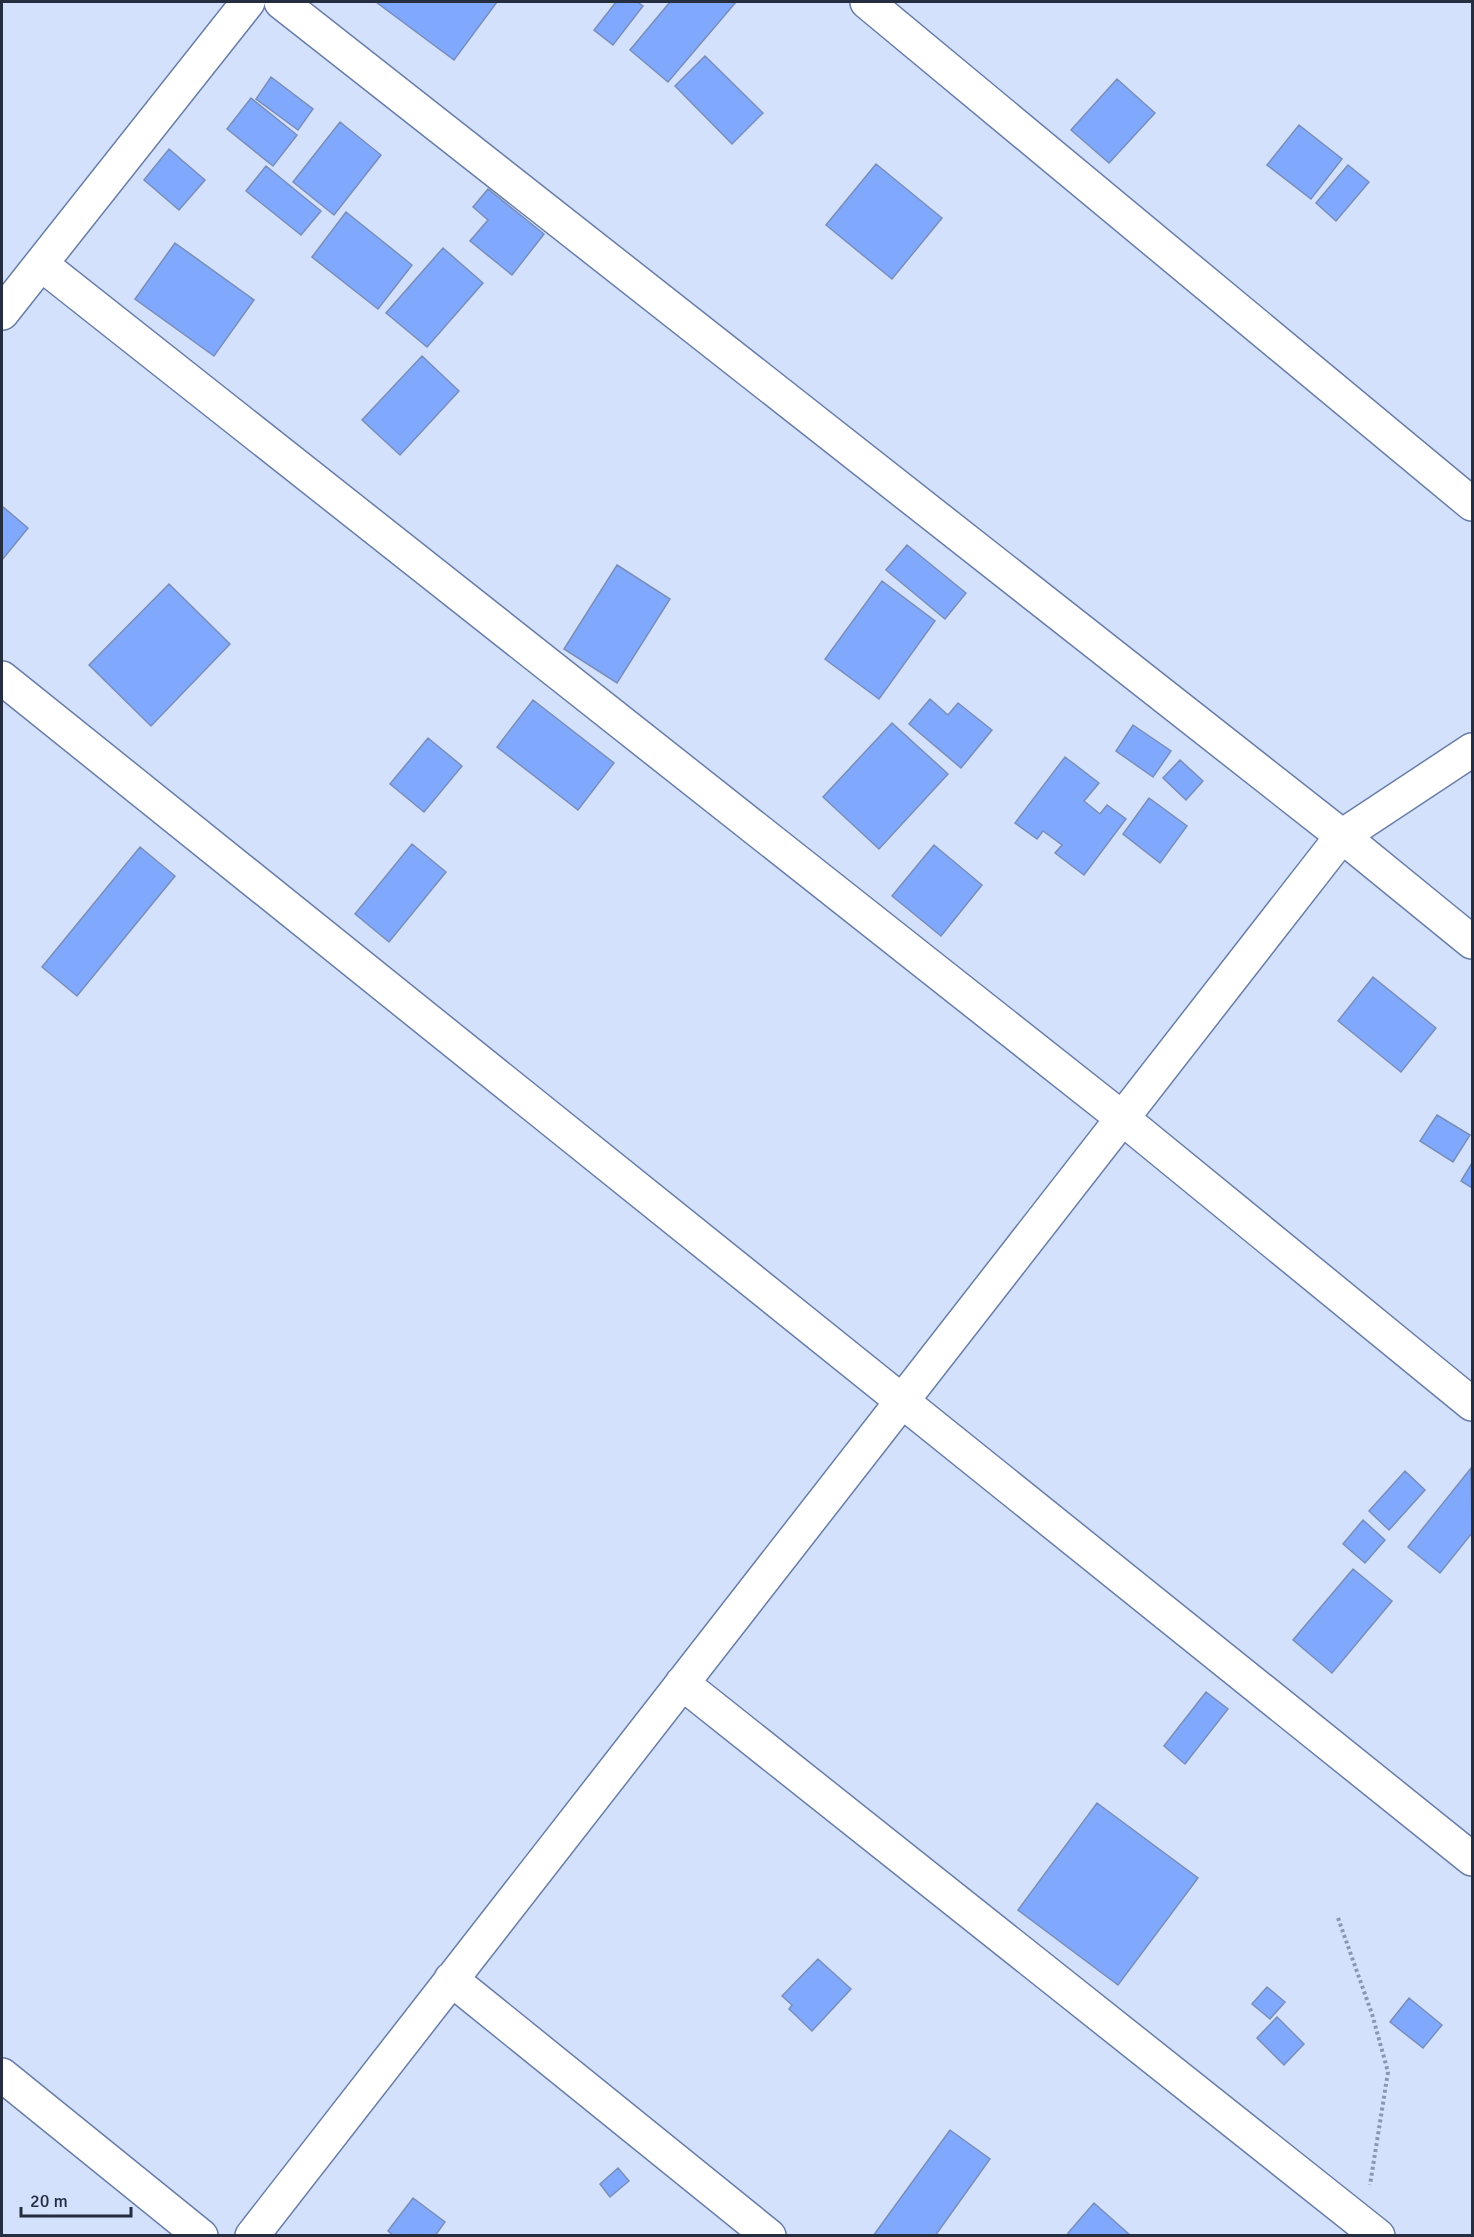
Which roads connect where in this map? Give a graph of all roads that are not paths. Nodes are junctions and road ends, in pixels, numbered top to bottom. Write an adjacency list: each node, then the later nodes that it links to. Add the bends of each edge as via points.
1 (248, 2): 4 (street)
2 (281, 2): 9 (street)
3 (867, 2): 6 (street)
4 (41, 264): 5 (street); 11 (street)
5 (2, 313)
6 (1473, 504)
7 (2, 678): 12 (street)
8 (1473, 750): 9 (street)
9 (1342, 836): 10 (street); 11 (street)
10 (1473, 942)
11 (1122, 1118): 12 (street); 13 (street)
12 (902, 1401): 14 (street); 15 (street)
13 (1473, 1404)
14 (682, 1683): 16 (street); 18 (street)
15 (1473, 1859)
16 (451, 1979): 20 (street); 21 (street)
17 (2, 2075): 19 (street)
18 (1370, 2229)
19 (201, 2235)
20 (252, 2235)
21 (769, 2235)

